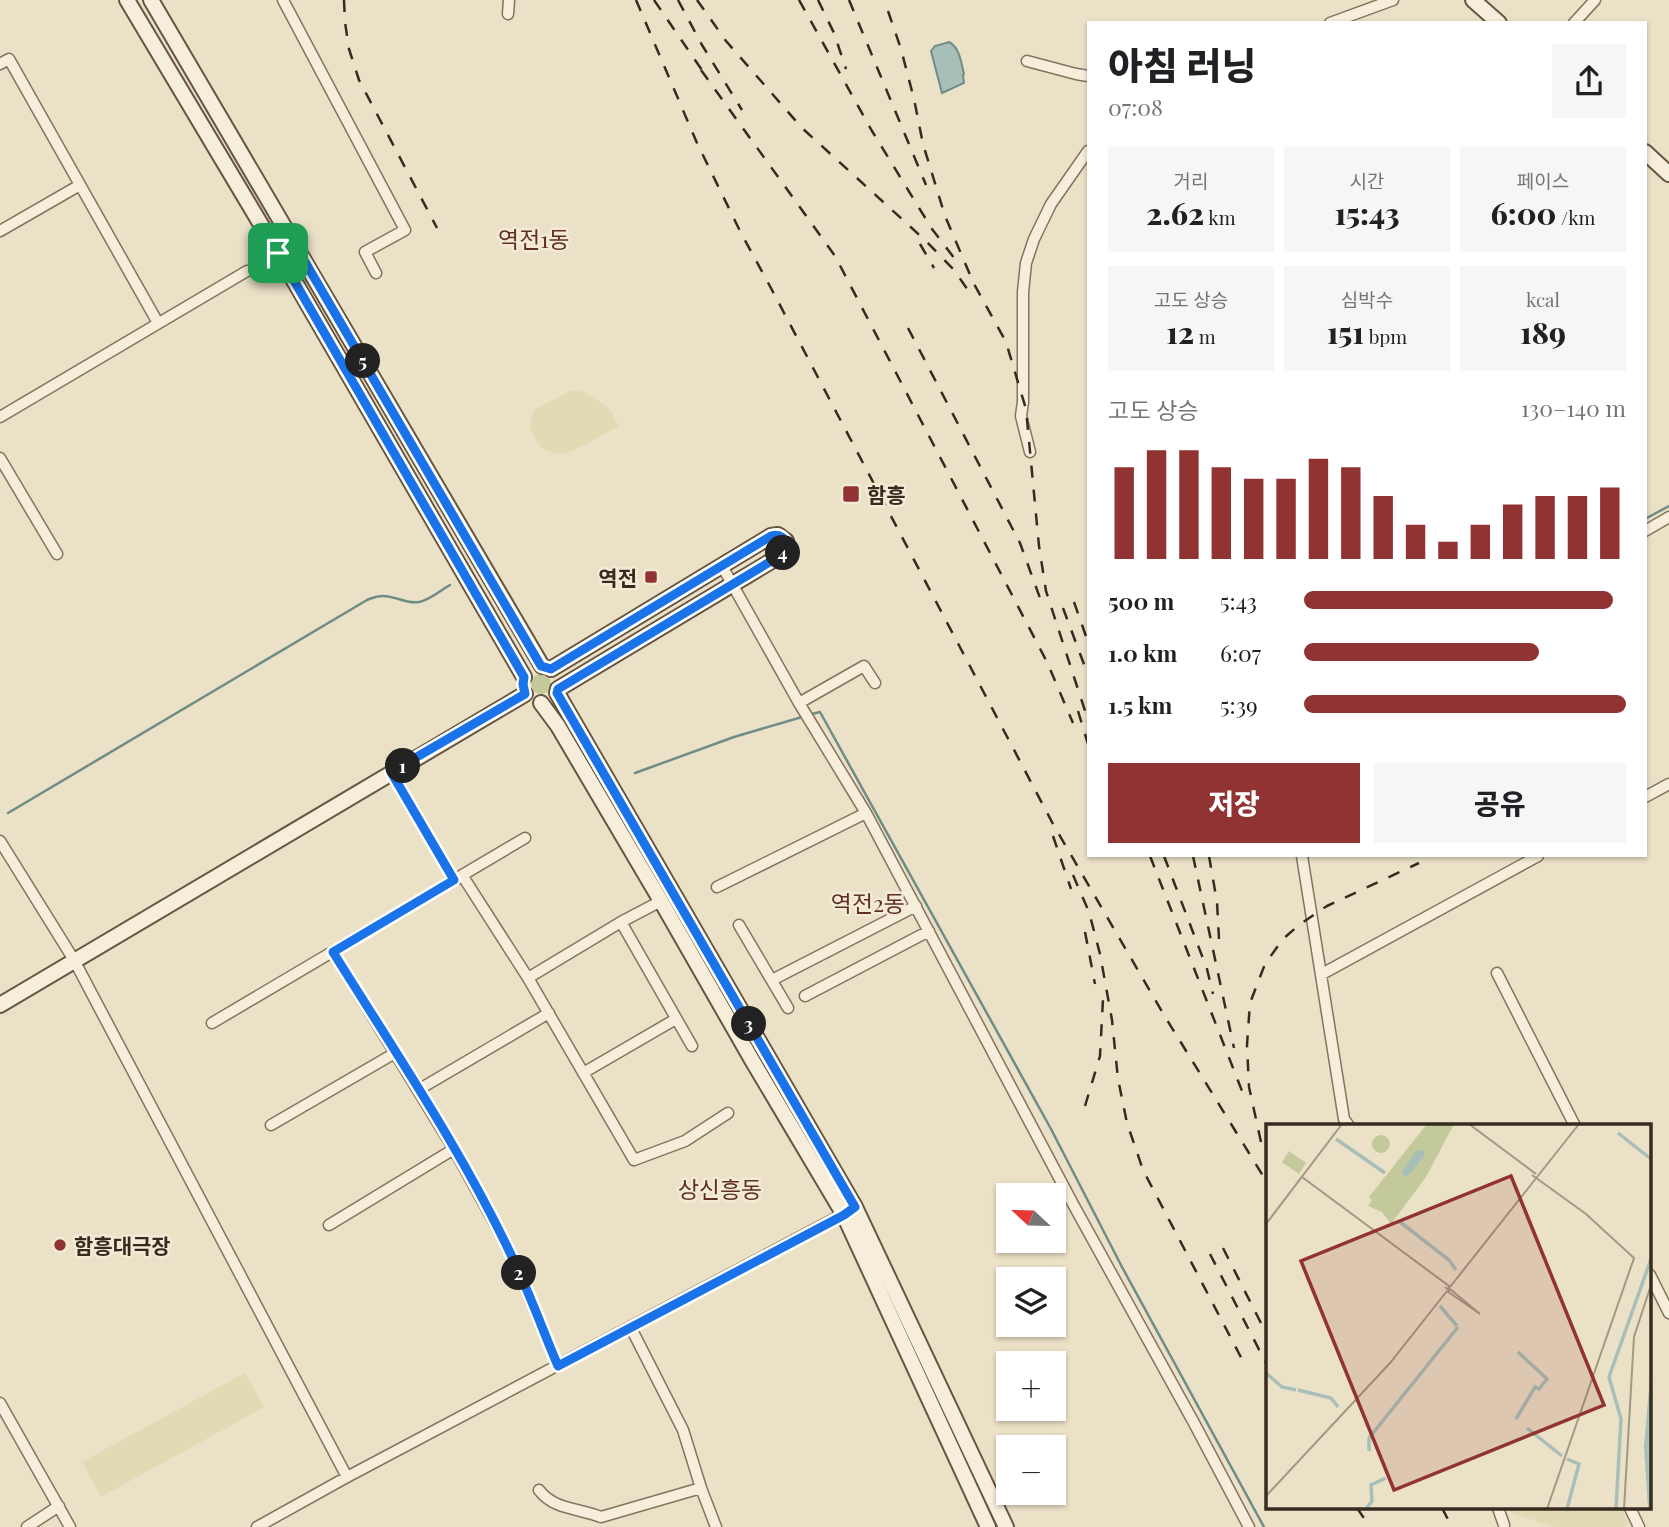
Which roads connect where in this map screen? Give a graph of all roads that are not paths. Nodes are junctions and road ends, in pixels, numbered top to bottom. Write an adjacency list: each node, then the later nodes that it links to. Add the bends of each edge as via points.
1 (127, 0): 21 (main road)
2 (151, 0): 20 (main road)
3 (283, 0): 24 (street, via 405,230 365,252)
4 (509, 0): 8 (street)
5 (1393, 0): 9 (street)
6 (1473, 0): 10 (main road)
7 (1595, 0): 11 (street)
8 (508, 14)
9 (1335, 21)
10 (1497, 21)
11 (1576, 21)
12 (1027, 61): 14 (street)
13 (0, 64): 18 (street, via 9,59)
14 (1087, 76)
15 (1087, 152): 27 (street, via 1051,204 1026,263 1021,416)
16 (1647, 154): 17 (main road)
17 (1669, 174)
18 (80, 185): 19 (street); 25 (street)
19 (0, 231)
20 (294, 243): 21 (street); 34 (main road)
21 (278, 253): 22 (street); 35 (main road)
22 (260, 264)
23 (247, 271): 25 (street)
24 (376, 273)
25 (158, 323): 26 (street)
26 (0, 416)
27 (1030, 452)
28 (0, 458): 31 (street)
29 (1669, 517): 30 (street)
30 (1647, 530)
31 (57, 554)
32 (722, 566): 33 (street); 33 (main road, via 771,536 786,541 783,554); 34 (main road)
33 (732, 584): 37 (main road); 40 (street)
34 (546, 667): 35 (main road, via 529,670); 37 (main road, via 558,676)
35 (524, 677): 38 (main road)
36 (875, 683): 40 (street, via 864,666)
37 (557, 691): 39 (main road); 77 (main road)
38 (525, 694): 39 (main road); 41 (main road)
39 (541, 703): 51 (main road)
40 (799, 703): 44 (street)
41 (391, 772): 49 (street); 57 (main road)
42 (1669, 784): 43 (street)
43 (1647, 796)
44 (866, 813): 50 (street); 52 (street)
45 (525, 838): 49 (street)
46 (0, 841): 57 (street)
47 (1302, 857): 59 (street)
48 (1536, 857): 59 (street)
49 (458, 877): 56 (street); 60 (street)
50 (717, 887)
51 (661, 901): 53 (street); 77 (main road, via 752,1060)
52 (916, 906): 55 (street); 61 (street)
53 (621, 922): 60 (street); 66 (street)
54 (739, 925): 61 (street)
55 (929, 931): 62 (street); 97 (street)
56 (333, 952): 67 (street); 69 (street)
57 (74, 960): 63 (main road); 84 (street)
58 (1497, 973): 74 (street)
59 (1322, 974): 73 (street)
60 (528, 978): 65 (street)
61 (772, 979): 64 (street)
62 (805, 996)
63 (0, 1004)
64 (788, 1007)
65 (549, 1013): 70 (street); 71 (street)
66 (676, 1019): 68 (street); 70 (street)
67 (212, 1023)
68 (692, 1046)
69 (395, 1053): 71 (street); 75 (street)
70 (583, 1073): 72 (street, via 634,1160 685,1141)
71 (418, 1090): 76 (street)
72 (728, 1113)
73 (1348, 1124)
74 (1574, 1124)
75 (271, 1125)
76 (454, 1149): 78 (street); 82 (street, via 514,1260)
77 (850, 1211): 81 (street); 95 (main road); 96 (main road)
78 (329, 1225)
79 (1652, 1279): 80 (street)
80 (1669, 1313)
81 (631, 1328): 82 (street); 85 (street, via 682,1430)
82 (558, 1366): 84 (street)
83 (0, 1403): 87 (street)
84 (347, 1477): 90 (street)
85 (701, 1488): 86 (street, via 601,1517 555,1505); 94 (street)
86 (539, 1490)
87 (59, 1506): 91 (street); 92 (street)
88 (1499, 1510): 98 (street)
89 (1631, 1510): 99 (street)
90 (271, 1524): 93 (street)
91 (27, 1527)
92 (70, 1527)
93 (257, 1527)
94 (716, 1527)
95 (988, 1527)
96 (1006, 1527)
97 (1248, 1527)
98 (1506, 1527)
99 (1639, 1527)

